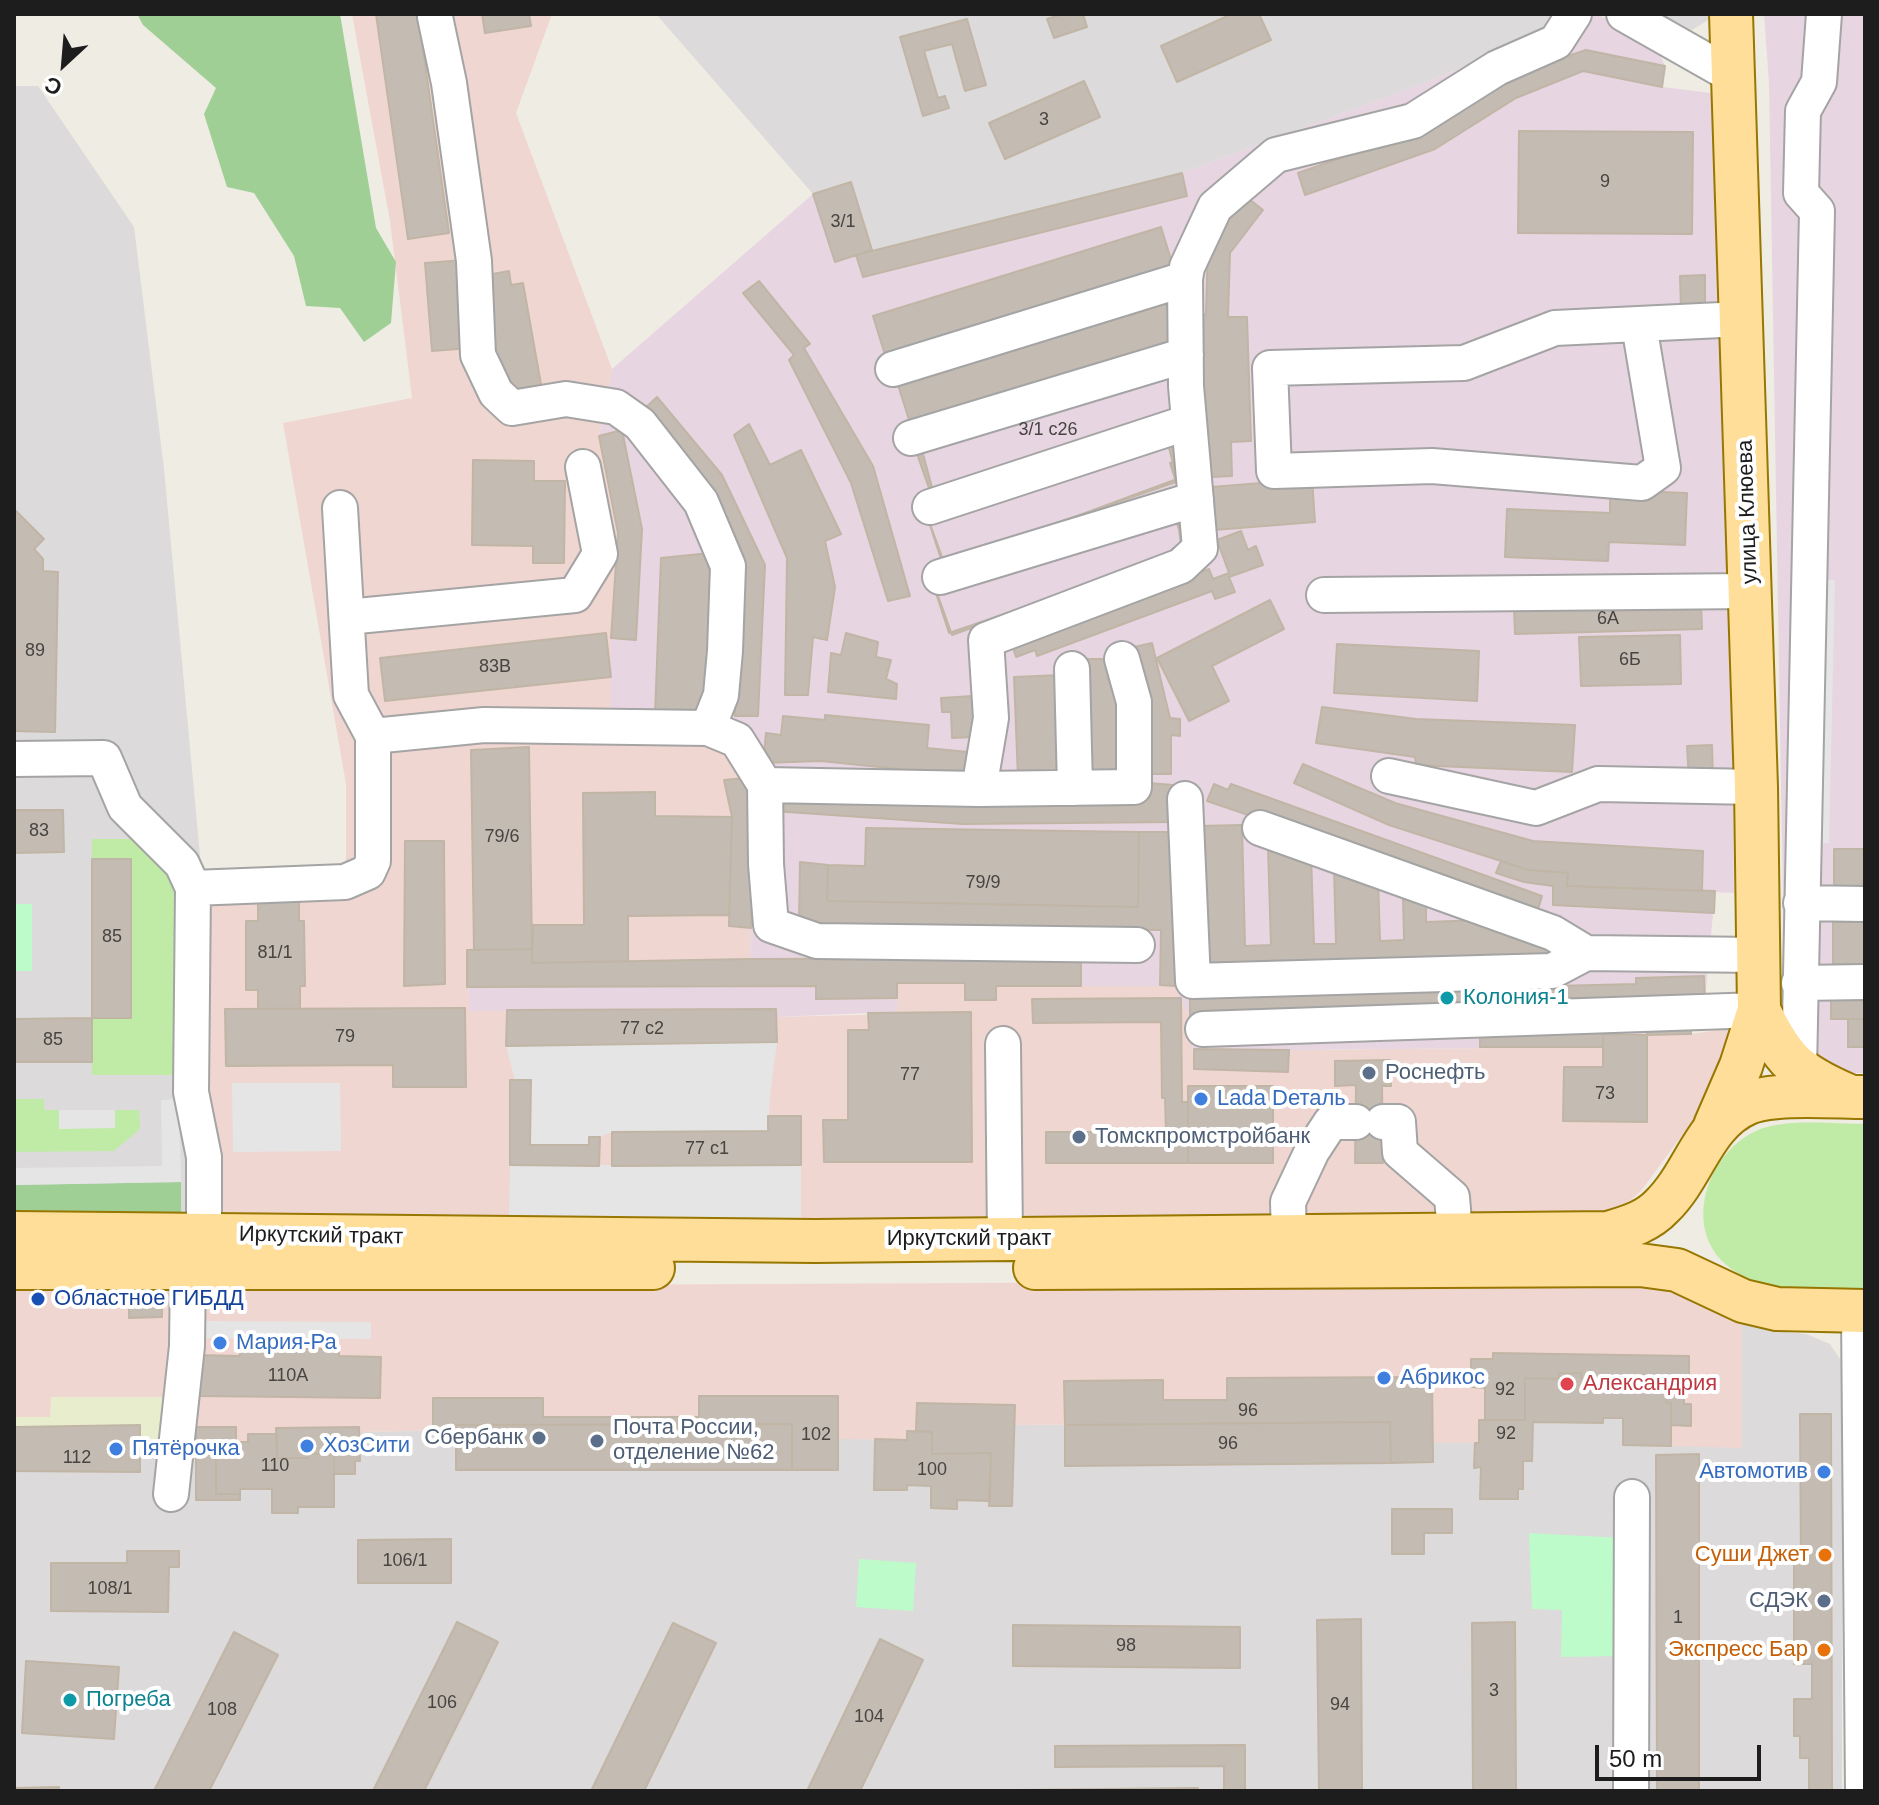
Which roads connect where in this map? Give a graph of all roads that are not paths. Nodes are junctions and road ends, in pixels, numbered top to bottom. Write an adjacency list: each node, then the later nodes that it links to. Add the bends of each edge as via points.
1 (1574, 14): 7 (street, via 1556,42 1497,68 1413,121 1276,155 1215,207)
2 (1624, 14): 6 (street)
3 (1731, 14): 6 (main road, улица Клюева)
4 (1824, 14): 35 (street, via 1819,82 1803,111 1801,193 1817,211)
5 (435, 17): 24 (street, via 474,261 478,355 496,393 512,408 566,399 616,407 640,424 701,502 728,566 721,695)
6 (1735, 77): 8 (main road, улица Клюева)
7 (1185, 279): 10 (street); 11 (street)
8 (1742, 319): 9 (street); 19 (main road, улица Клюева)
9 (1639, 325): 9 (street, via 1555,328 1464,363 1270,368 1274,471 1432,466 1642,483 1663,468)
10 (1186, 355): 12 (street); 13 (street)
11 (893, 369)
12 (1189, 422): 15 (street); 16 (street)
13 (911, 438)
14 (583, 467): 21 (street, via 600,554 575,595)
15 (1196, 499): 18 (street); 31 (street, via 1200,548 1181,566 986,640 991,718)
16 (930, 507)
17 (340, 508): 21 (street)
18 (940, 577)
19 (1750, 591): 20 (street); 29 (main road, улица Клюева)
20 (1324, 595)
21 (347, 617): 25 (street, via 351,695)
22 (1122, 659): 30 (street, via 1134,702 1134,787)
23 (1072, 669): 30 (street)
24 (708, 728): 25 (street, via 484,725); 28 (street, via 737,740)
25 (373, 736): 34 (street, via 375,847 368,872 345,882)
26 (14, 759): 34 (street, via 104,758 125,807 182,864)
27 (1389, 776): 29 (street, via 1536,808 1598,784)
28 (765, 785): 31 (street); 37 (street, via 771,925 817,941)
29 (1756, 787): 39 (main road, улица Клюева)
30 (1075, 788): 31 (street)
31 (979, 789)
32 (1185, 799): 38 (street, via 1193,981 1552,971)
33 (1260, 828): 38 (street, via 1553,933)
34 (193, 888): 52 (street, via 191,1092 204,1157)
35 (1801, 903): 36 (street); 41 (street)
36 (1865, 904)
37 (1137, 945)
38 (1586, 953): 39 (street)
39 (1758, 955): 42 (main road, улица Клюева)
40 (1865, 982): 41 (street)
41 (1799, 983): 45 (street)
42 (1759, 1010): 43 (street); 45 (main road, улица Клюева); 47 (main road, улица Клюева)
43 (1203, 1029)
44 (1003, 1044): 51 (street)
45 (1799, 1070): 46 (main road, улица Клюева)
46 (1858, 1097): 47 (main road, Иркутский тракт, via 1765,1099 1733,1110)
47 (1715, 1126): 49 (main road, Иркутский тракт, via 1663,1206 1640,1223 1608,1233)
48 (14, 1233): 52 (main road, Иркутский тракт)
49 (1455, 1234): 50 (main road, Иркутский тракт); 50 (street, via 1452,1197 1400,1152 1398,1122 1331,1122 1288,1202)
50 (1289, 1236): 51 (main road, Иркутский тракт)
51 (1005, 1239): 52 (main road, Иркутский тракт)
52 (196, 1251): 53 (main road, Иркутский тракт); 54 (main road, Иркутский тракт, via 879,1269 1640,1265 1677,1270 1743,1301 1777,1309); 55 (street)
53 (14, 1268)
54 (1862, 1311): 58 (street)
55 (171, 1494)
56 (1632, 1497): 57 (street)
57 (1631, 1791)
58 (1863, 1791)

